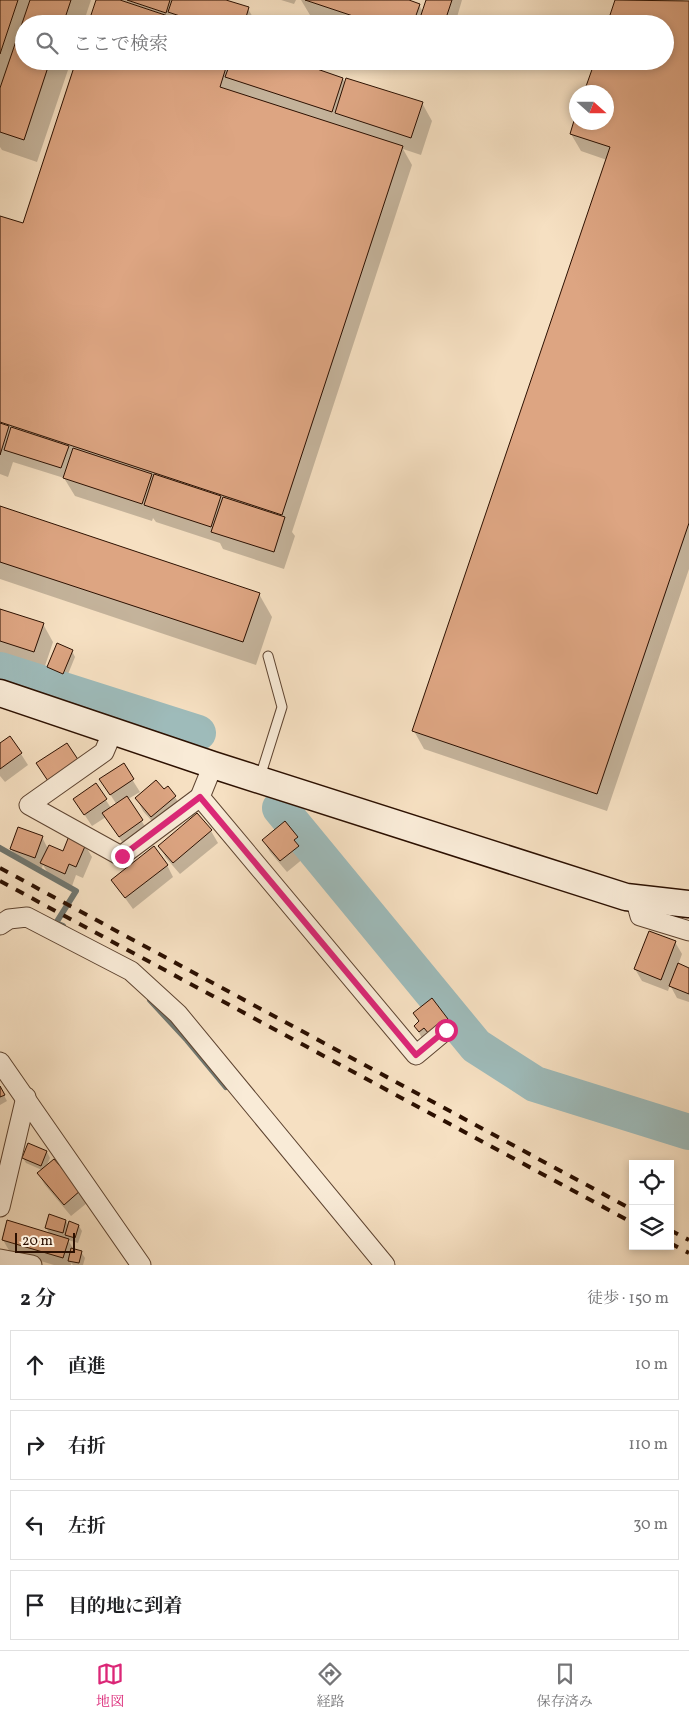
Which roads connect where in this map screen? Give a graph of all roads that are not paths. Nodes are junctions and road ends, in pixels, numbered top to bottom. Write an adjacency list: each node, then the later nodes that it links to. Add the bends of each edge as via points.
1 (268, 656): 5 (lane, via 282,707)
2 (0, 693): 3 (street)
3 (113, 731): 4 (street); 6 (street, via 104,752 30,804 122,856)
4 (213, 765): 5 (street); 6 (street)
5 (259, 779): 7 (street)
6 (200, 797): 11 (street, via 416,1055)
7 (635, 898): 8 (street); 10 (street, via 640,916)
8 (689, 904)
9 (0, 925): 18 (street, via 9,919 27,917 131,971 178,1014)
10 (689, 931)
11 (446, 1030)
12 (0, 1062): 13 (street)
13 (26, 1097): 14 (street); 17 (street)
14 (0, 1207)
15 (0, 1259): 16 (street)
16 (32, 1265)
17 (141, 1265)
18 (385, 1265)

